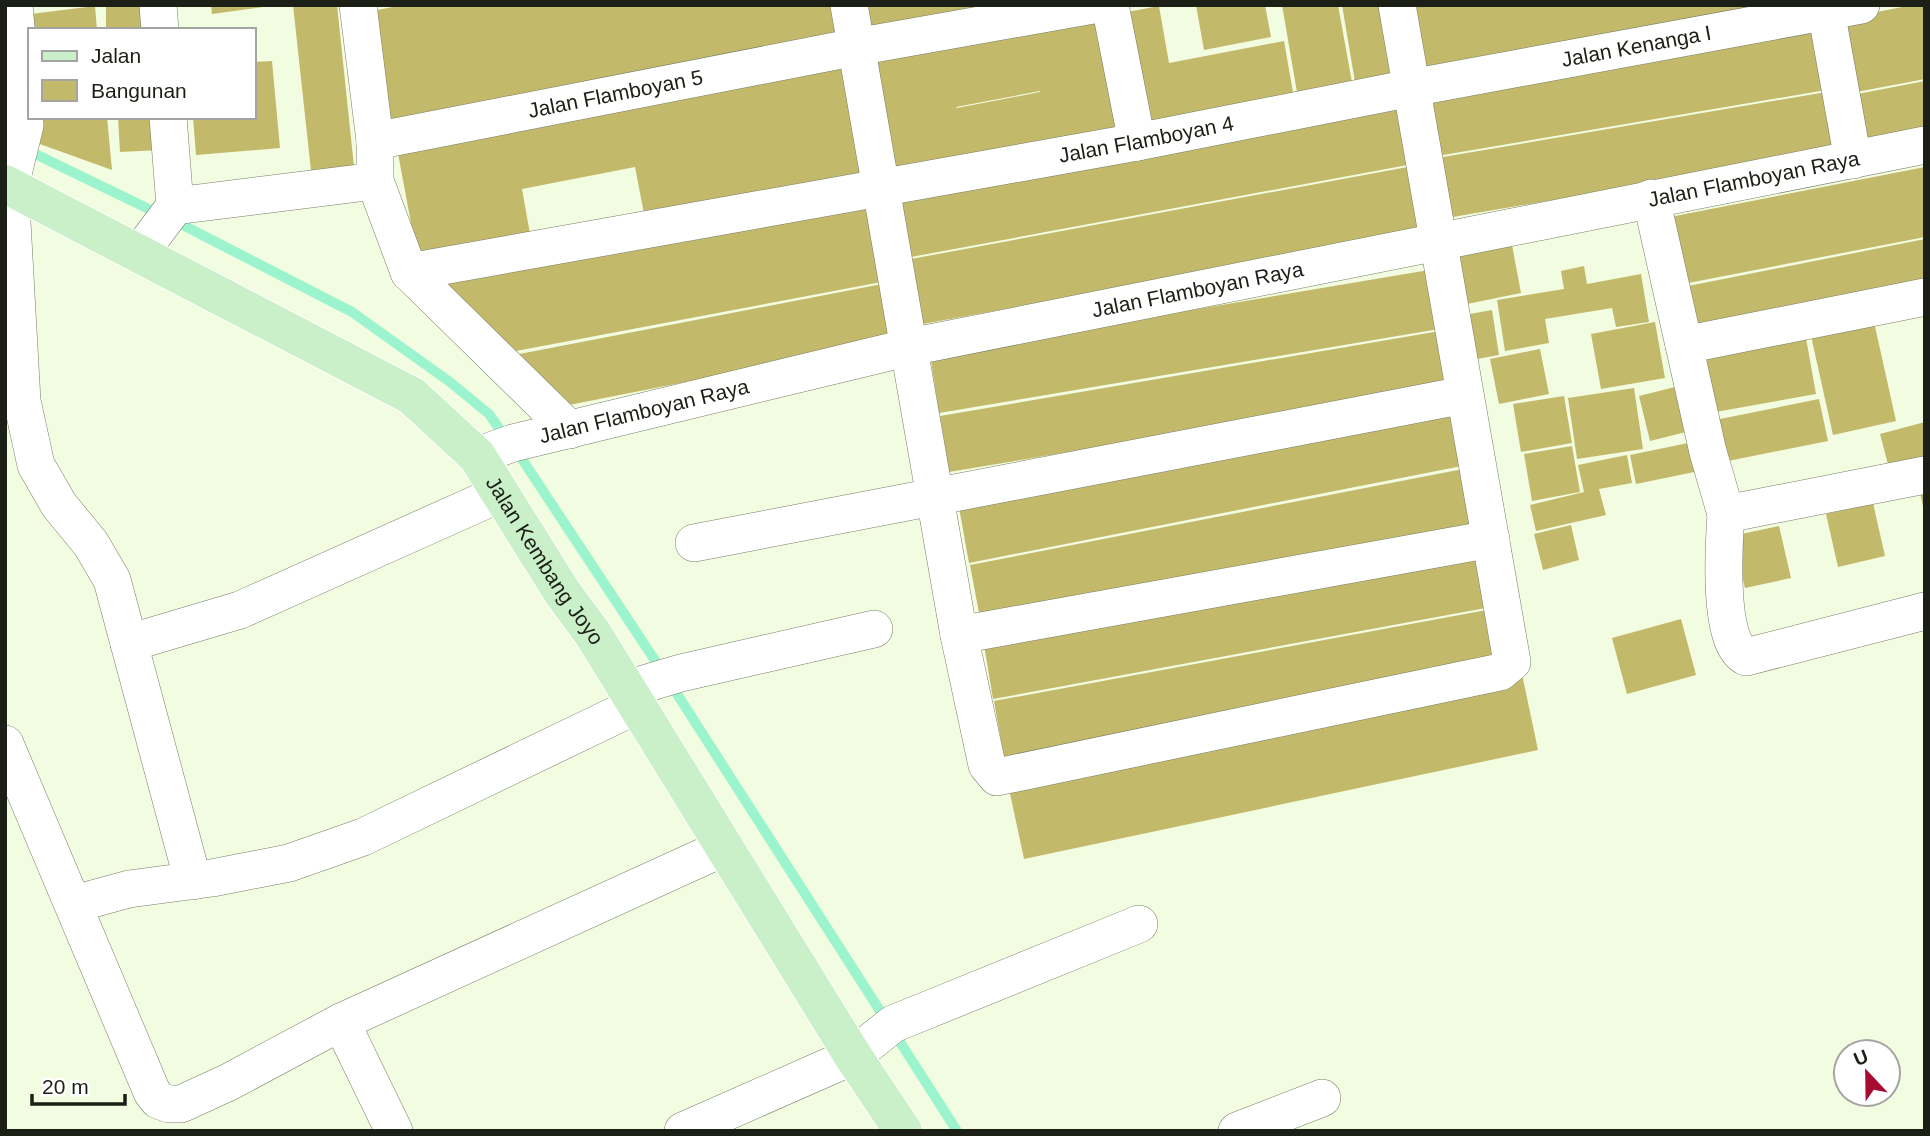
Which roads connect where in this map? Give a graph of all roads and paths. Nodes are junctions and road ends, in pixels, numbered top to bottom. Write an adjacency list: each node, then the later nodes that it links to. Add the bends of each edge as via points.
1 (14, 5): 18 (street, via 24,125)
2 (158, 5): 9 (street)
3 (849, 5): 10 (street)
4 (1093, 5): 10 (street, Jalan Flamboyan 5)
5 (1110, 5): 14 (street)
6 (1397, 5): 11 (street)
7 (362, 6): 13 (street)
8 (1837, 7): 11 (street, Jalan Kenanga I); 16 (street)
9 (160, 28)
10 (856, 47): 13 (street, Jalan Flamboyan 5); 19 (street)
11 (1411, 88): 14 (street, Jalan Flamboyan 4); 22 (street)
12 (168, 119): 21 (street)
13 (375, 141): 17 (street)
14 (1137, 142): 19 (street, Jalan Flamboyan 4)
15 (1925, 145): 16 (street, Jalan Flamboyan Raya)
16 (1853, 160): 20 (street, Jalan Flamboyan Raya)
17 (375, 181): 21 (street); 24 (street)
18 (8, 185): 23 (main road, Jalan Kembang Joyo); 40 (street, via 22,401 36,465 112,580)
19 (881, 187): 24 (street, Jalan Flamboyan 4); 27 (street)
20 (1651, 198): 22 (street, Jalan Flamboyan Raya); 26 (street)
21 (175, 206): 23 (street)
22 (1438, 241): 27 (street, Jalan Flamboyan Raya); 28 (street)
23 (139, 254): 30 (main road, Jalan Kembang Joyo, via 412,396)
24 (409, 272): 29 (street)
25 (1925, 296): 26 (street)
26 (1684, 345): 34 (street)
27 (910, 346): 29 (street, Jalan Flamboyan Raya); 33 (street)
28 (1464, 395): 33 (street); 35 (street)
29 (570, 430): 30 (street, Jalan Flamboyan Raya)
30 (477, 456): 32 (main road, Jalan Kembang Joyo)
31 (1925, 475): 34 (street)
32 (499, 494): 40 (street, via 240,610); 41 (main road, Jalan Kembang Joyo)
33 (935, 494): 36 (street); 39 (street)
34 (1726, 514): 37 (street, via 1723,578 1740,655 1750,657)
35 (1492, 539): 39 (street); 39 (street, via 1514,658 1500,672 997,777 987,765)
36 (694, 543)
37 (1925, 611)
38 (874, 629): 41 (street, via 681,673)
39 (959, 635)
40 (129, 643): 44 (street)
41 (632, 697): 43 (main road, Jalan Kembang Joyo); 44 (street, via 363,837 289,863)
42 (5, 744): 45 (street)
43 (724, 847): 47 (street); 48 (main road, Jalan Kembang Joyo)
44 (193, 881): 45 (street, via 130,889)
45 (74, 904): 47 (street, via 158,1100 181,1104)
46 (1139, 924): 48 (street, via 893,1024)
47 (341, 1022): 50 (street)
48 (853, 1056): 51 (street); 52 (main road, Jalan Kembang Joyo)
49 (1322, 1098): 53 (street)
50 (394, 1131)
51 (683, 1131)
52 (903, 1131)
53 (1237, 1131)

